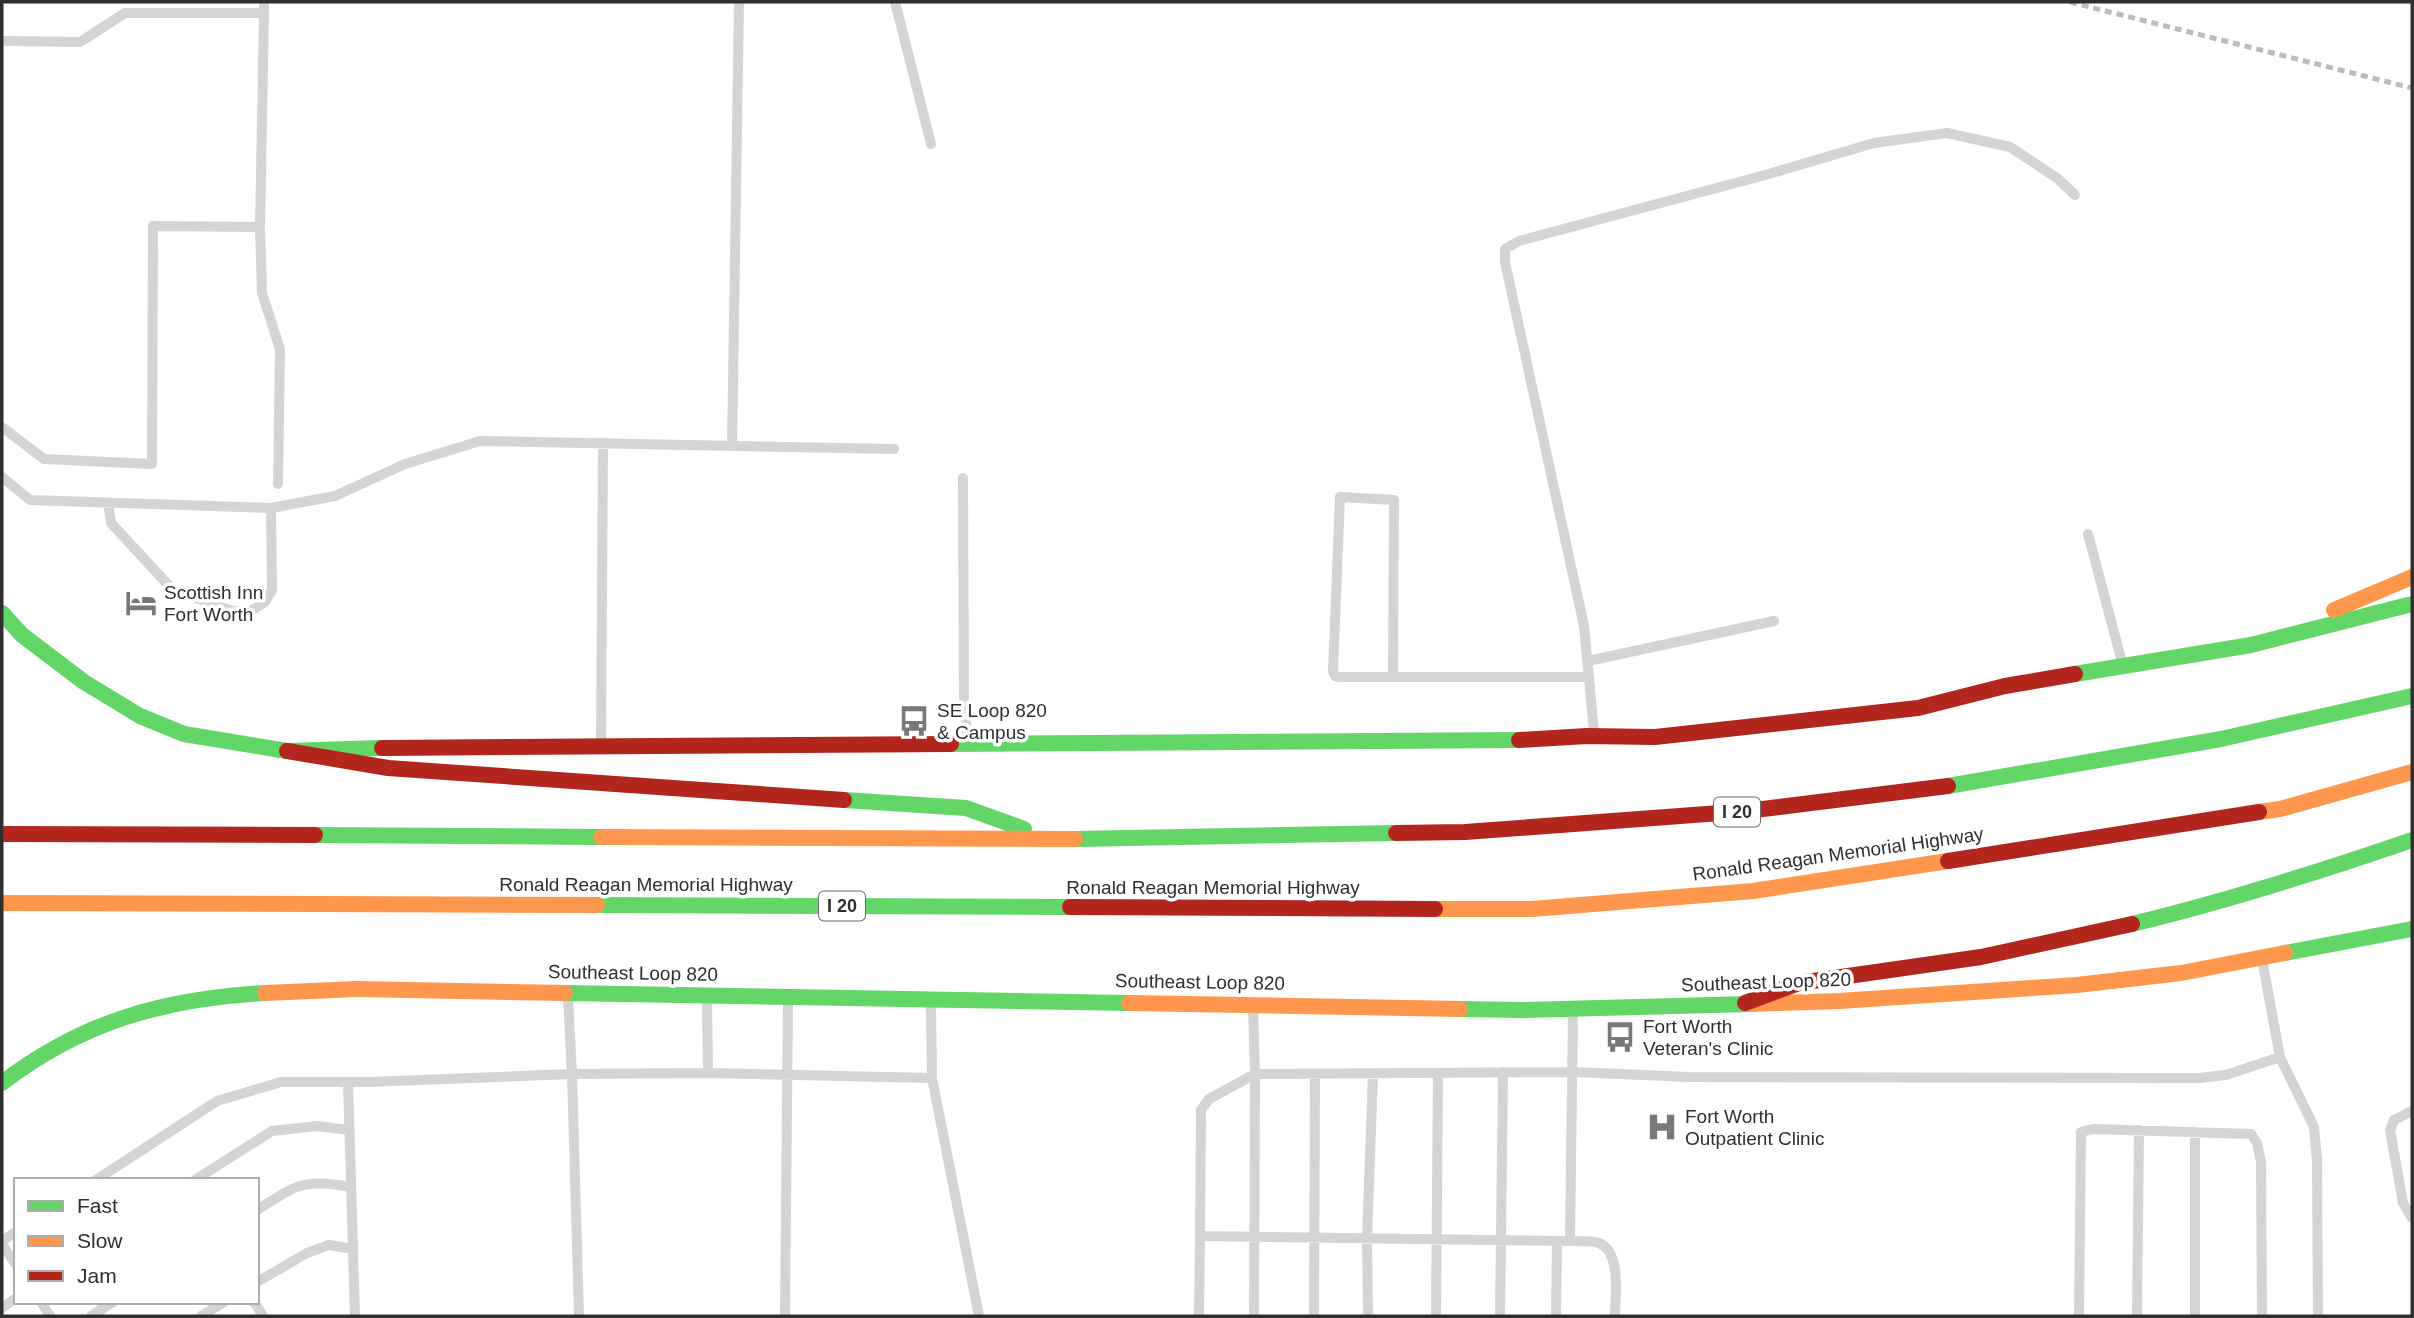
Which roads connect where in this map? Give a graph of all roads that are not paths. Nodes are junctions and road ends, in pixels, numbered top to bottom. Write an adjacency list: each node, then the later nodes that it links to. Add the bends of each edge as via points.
1 (739, 2): 10 (lane)
2 (895, 2): 5 (lane)
3 (264, 7): 4 (lane, via 125,13 80,42); 7 (lane)
4 (2, 41)
5 (931, 144)
6 (2075, 195): 23 (lane, via 2010,146 1947,133 1874,143 1519,241 1505,249)
7 (260, 227): 8 (lane, via 153,226 152,464 44,459); 14 (lane, via 262,293 280,349)
8 (2, 428)
9 (603, 443): 10 (lane); 16 (lane, via 480,441 405,464 335,496); 30 (lane)
10 (732, 446): 11 (lane)
11 (894, 449)
12 (2, 477): 15 (lane, via 30,500)
13 (963, 478): 29 (lane)
14 (278, 484)
15 (108, 503): 16 (lane); 16 (lane, via 111,523 172,589 232,611 249,612 265,602 272,590)
16 (271, 508)
17 (2088, 534): 24 (lane)
18 (2412, 578): 22 (main road)
19 (2412, 604): 22 (main road)
20 (2, 613): 31 (main road, via 22,635 84,682 140,716 184,734)
21 (1774, 621): 23 (lane)
22 (2251, 645): 24 (main road)
23 (1588, 661): 26 (lane)
24 (2123, 666): 28 (main road, via 2005,686 1918,708 1655,737)
25 (1393, 677): 25 (lane, via 1340,677 1333,671 1340,497 1394,500); 26 (lane)
26 (1589, 677): 28 (lane)
27 (2412, 696): 34 (main road, I 20, via 2221,739 2045,770 1927,790 1747,811 1465,832)
28 (1594, 736): 29 (main road, via 1509,741)
29 (968, 744): 30 (main road)
30 (601, 746): 31 (main road)
31 (287, 751): 34 (main road, via 388,768 967,808)
32 (2412, 772): 36 (main road, Ronald Reagan Memorial Highway / I 20, via 2280,809 1780,887 1532,909)
33 (2, 834): 34 (main road, I 20)
34 (1052, 839)
35 (2412, 840): 43 (main road, via 2204,907 1981,957 1799,983)
36 (2, 902)
37 (2412, 929): 38 (main road, Southeast Loop 820)
38 (2262, 958): 43 (main road, Southeast Loop 820, via 2077,985); 46 (lane)
39 (568, 993): 40 (main road, Southeast Loop 820); 52 (lane); 58 (main road, Southeast Loop 820, via 356,989 191,1000 90,1029 26,1063)
40 (707, 995): 41 (main road, Southeast Loop 820); 49 (lane)
41 (788, 996): 42 (main road, Southeast Loop 820); 55 (lane)
42 (931, 999): 44 (main road, Southeast Loop 820); 56 (lane)
43 (1745, 1003): 45 (main road, Southeast Loop 820)
44 (1253, 1004): 45 (main road, Southeast Loop 820); 53 (lane)
45 (1573, 1009): 48 (lane)
46 (2280, 1057): 48 (lane, via 2225,1075 2199,1078 1689,1077); 100 (lane, via 2314,1127)
47 (1503, 1072): 48 (lane); 51 (lane); 73 (lane)
48 (1572, 1072): 75 (lane)
49 (708, 1073): 52 (lane); 55 (lane)
50 (1373, 1073): 51 (lane); 54 (lane); 71 (lane)
51 (1438, 1073): 72 (lane)
52 (572, 1074): 57 (lane); 85 (lane)
53 (1255, 1074): 54 (lane); 68 (lane, via 1209,1099 1201,1110); 69 (lane)
54 (1315, 1074): 70 (lane)
55 (787, 1076): 56 (lane); 86 (lane)
56 (932, 1078): 87 (lane)
57 (348, 1082): 60 (lane); 63 (lane, via 281,1082 217,1101)
58 (2, 1083)
59 (2412, 1111): 67 (lane, via 2394,1119 2390,1130 2403,1203)
60 (349, 1130): 64 (lane, via 317,1126 272,1132); 65 (lane)
61 (2139, 1130): 62 (lane); 96 (lane, via 2081,1132); 97 (lane)
62 (2195, 1132): 98 (lane); 99 (lane, via 2251,1134 2257,1143)
63 (99, 1178)
64 (198, 1178)
65 (351, 1187): 66 (lane, via 309,1182); 77 (lane)
66 (259, 1209)
67 (2412, 1217)
68 (1200, 1236): 69 (lane); 88 (lane)
69 (1255, 1237): 70 (lane); 89 (lane)
70 (1316, 1237): 71 (lane); 90 (lane)
71 (1367, 1238): 72 (lane); 91 (lane)
72 (1437, 1239): 73 (lane); 92 (lane)
73 (1500, 1240): 74 (lane); 93 (lane)
74 (1557, 1241): 75 (lane); 94 (lane)
75 (1570, 1241): 95 (lane, via 1600,1243 1608,1251 1616,1265)
76 (2, 1243): 78 (lane)
77 (353, 1249): 79 (lane, via 329,1245); 84 (lane)
78 (14, 1262)
79 (259, 1281)
80 (110, 1304): 82 (lane)
81 (221, 1304): 83 (lane)
82 (91, 1316)
83 (201, 1316)
84 (355, 1316)
85 (579, 1316)
86 (785, 1316)
87 (979, 1316)
88 (1199, 1316)
89 (1254, 1316)
90 (1314, 1316)
91 (1368, 1316)
92 (1436, 1316)
93 (1500, 1316)
94 (1556, 1316)
95 (1615, 1316)
96 (2079, 1316)
97 (2137, 1316)
98 (2195, 1316)
99 (2262, 1316)
100 (2318, 1316)

